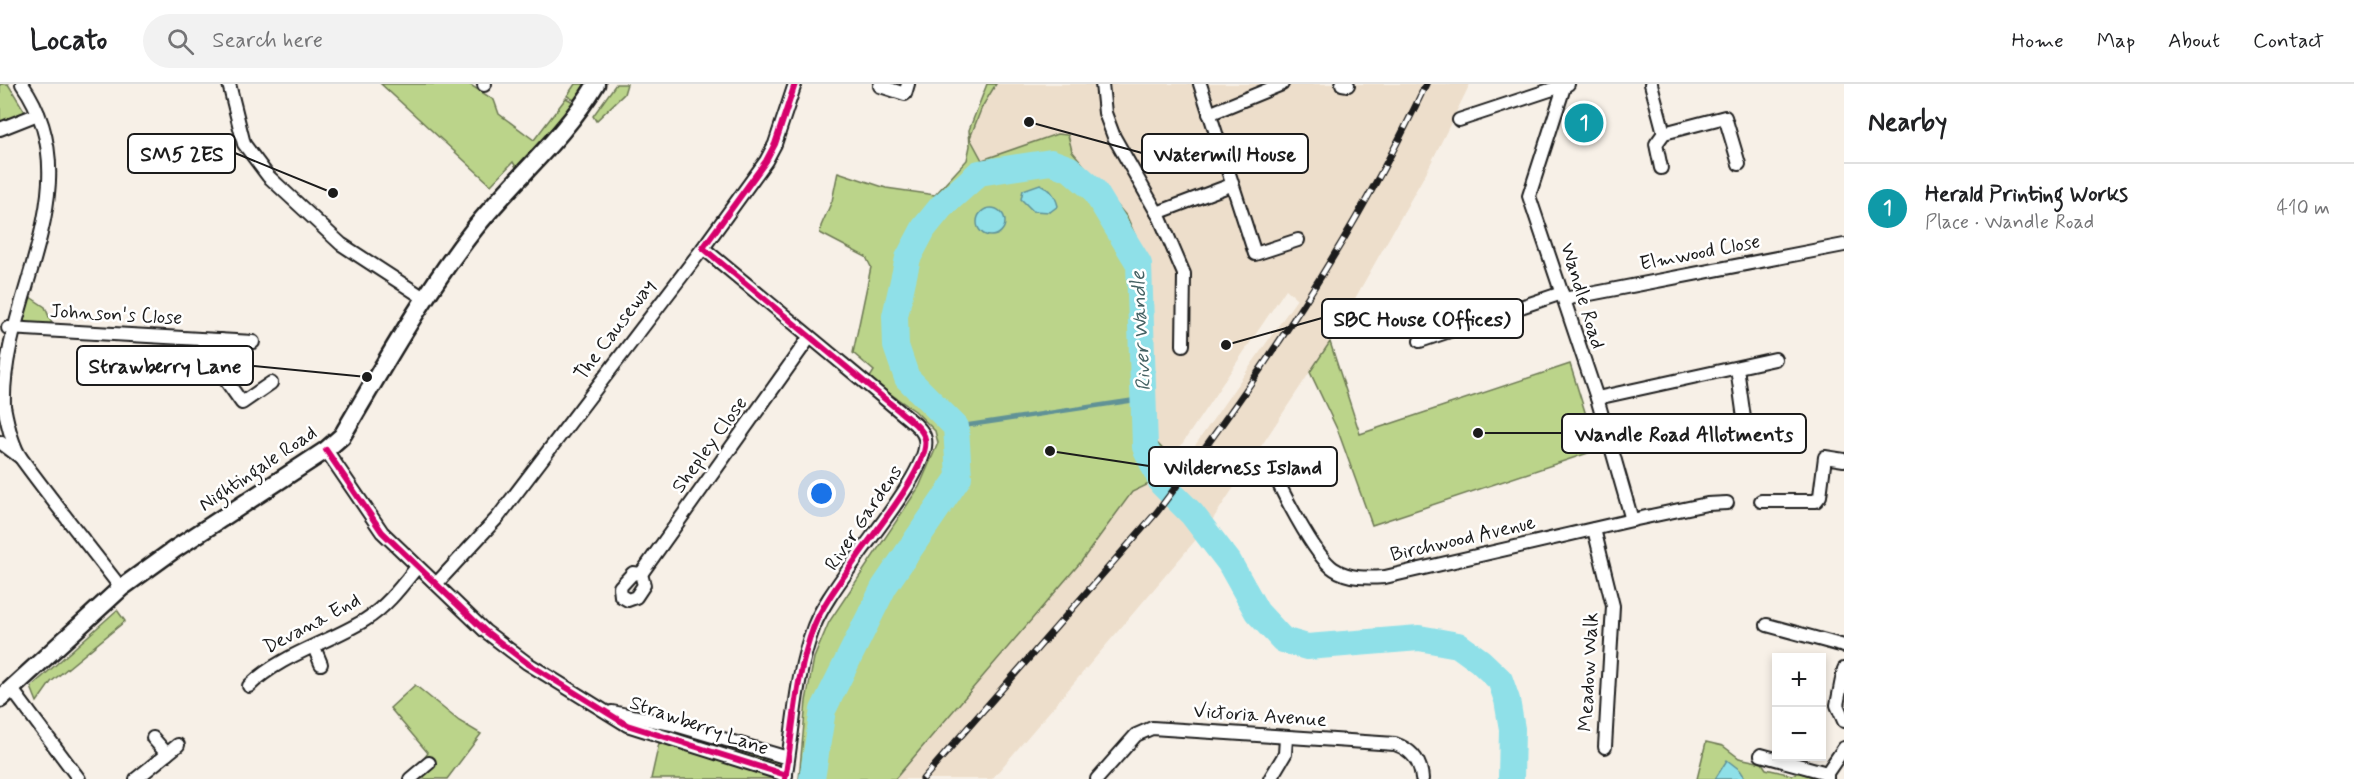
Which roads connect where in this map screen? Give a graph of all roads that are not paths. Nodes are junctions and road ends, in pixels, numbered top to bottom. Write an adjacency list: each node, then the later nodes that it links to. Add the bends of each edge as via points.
1 (22, 84): 12 (street)
2 (229, 84): 25 (street, via 244,144 270,179 341,244)
3 (596, 84): 25 (main road, Nightingale Road, via 574,116 498,199)
4 (795, 84): 23 (street, The Causeway, via 775,144)
5 (881, 84): 6 (street, via 905,94)
6 (908, 84)
7 (1102, 84): 20 (street, via 1114,137)
8 (1200, 84): 13 (street)
9 (1282, 84): 13 (street)
10 (1566, 84): 14 (street); 24 (street, Wandle Road, via 1529,196)
11 (1651, 84): 16 (street)
12 (38, 114): 15 (street); 26 (street, via 46,153 43,198 8,307)
13 (1209, 114): 19 (street)
14 (1459, 120)
15 (0, 129)
16 (1664, 133): 17 (street, via 1725,117); 18 (street, via 1656,144)
17 (1739, 164)
18 (1661, 168)
19 (1231, 185): 20 (street); 21 (street, via 1254,254)
20 (1157, 213): 31 (street, via 1178,255 1186,282)
21 (1298, 240)
22 (1844, 245): 24 (street, Elmwood Close)
23 (703, 249): 27 (street, River Gardens); 48 (street, The Causeway, via 498,517)
24 (1563, 296): 29 (street, Elmwood Close); 35 (street, Wandle Road)
25 (424, 298): 38 (main road, Nightingale Road, via 342,436)
26 (8, 328): 28 (street, Johnson's Close); 39 (street, via 2,373 3,405)
27 (809, 338): 47 (street, Shepley Close); 66 (street, River Gardens, via 915,424 925,439 925,449 899,500 815,625 794,700)
28 (221, 340): 30 (street, Johnson's Close); 34 (street, via 220,372 242,403)
29 (1420, 341)
30 (253, 342)
31 (1183, 345)
32 (1775, 359): 33 (street)
33 (1737, 369): 35 (street); 36 (street)
34 (271, 383)
35 (1597, 398): 44 (street, Wandle Road)
36 (1744, 418)
37 (0, 442): 39 (street)
38 (326, 450): 46 (street, Strawberry Lane, via 382,532); 49 (main road, Nightingale Road)
39 (20, 457): 49 (street)
40 (1269, 460): 45 (street, Birchwood Avenue, via 1321,555 1334,569 1360,578 1385,577)
41 (1844, 460): 42 (street, via 1825,457 1816,501)
42 (1761, 501)
43 (1727, 503): 44 (street, Birchwood Avenue)
44 (1632, 520): 45 (street, Birchwood Avenue)
45 (1594, 529): 62 (street, Meadow Walk, via 1613,606)
46 (417, 567): 48 (street, Strawberry Lane); 52 (street, Devana End, via 381,609)
47 (641, 574)
48 (437, 583): 57 (street, Strawberry Lane, via 508,650)
49 (121, 588): 56 (main road, Nightingale Road)
50 (1767, 625): 51 (street)
51 (1844, 646)
52 (314, 647): 53 (street); 55 (street, Devana End, via 272,665)
53 (321, 664)
54 (1844, 669): 58 (street, via 1837,705)
55 (249, 686)
56 (6, 693): 70 (street)
57 (602, 710): 66 (street, Strawberry Lane, via 672,724); 69 (street, Strawberry Lane, via 627,724)
58 (1844, 721)
59 (153, 738): 64 (street)
60 (1286, 738): 73 (street, Victoria Avenue, via 1152,728 1136,735); 74 (street, via 1285,754); 75 (street, Victoria Avenue, via 1395,744 1412,753)
61 (178, 745): 64 (street)
62 (1605, 747)
63 (1844, 748): 68 (street)
64 (167, 754): 71 (street)
65 (1761, 755): 68 (street)
66 (788, 758): 69 (street, River Gardens)
67 (429, 763): 72 (street)
68 (1827, 776)
69 (785, 777)
70 (79, 779)
71 (136, 779)
72 (410, 779)
73 (1097, 779)
74 (1270, 779)
75 (1422, 779)

